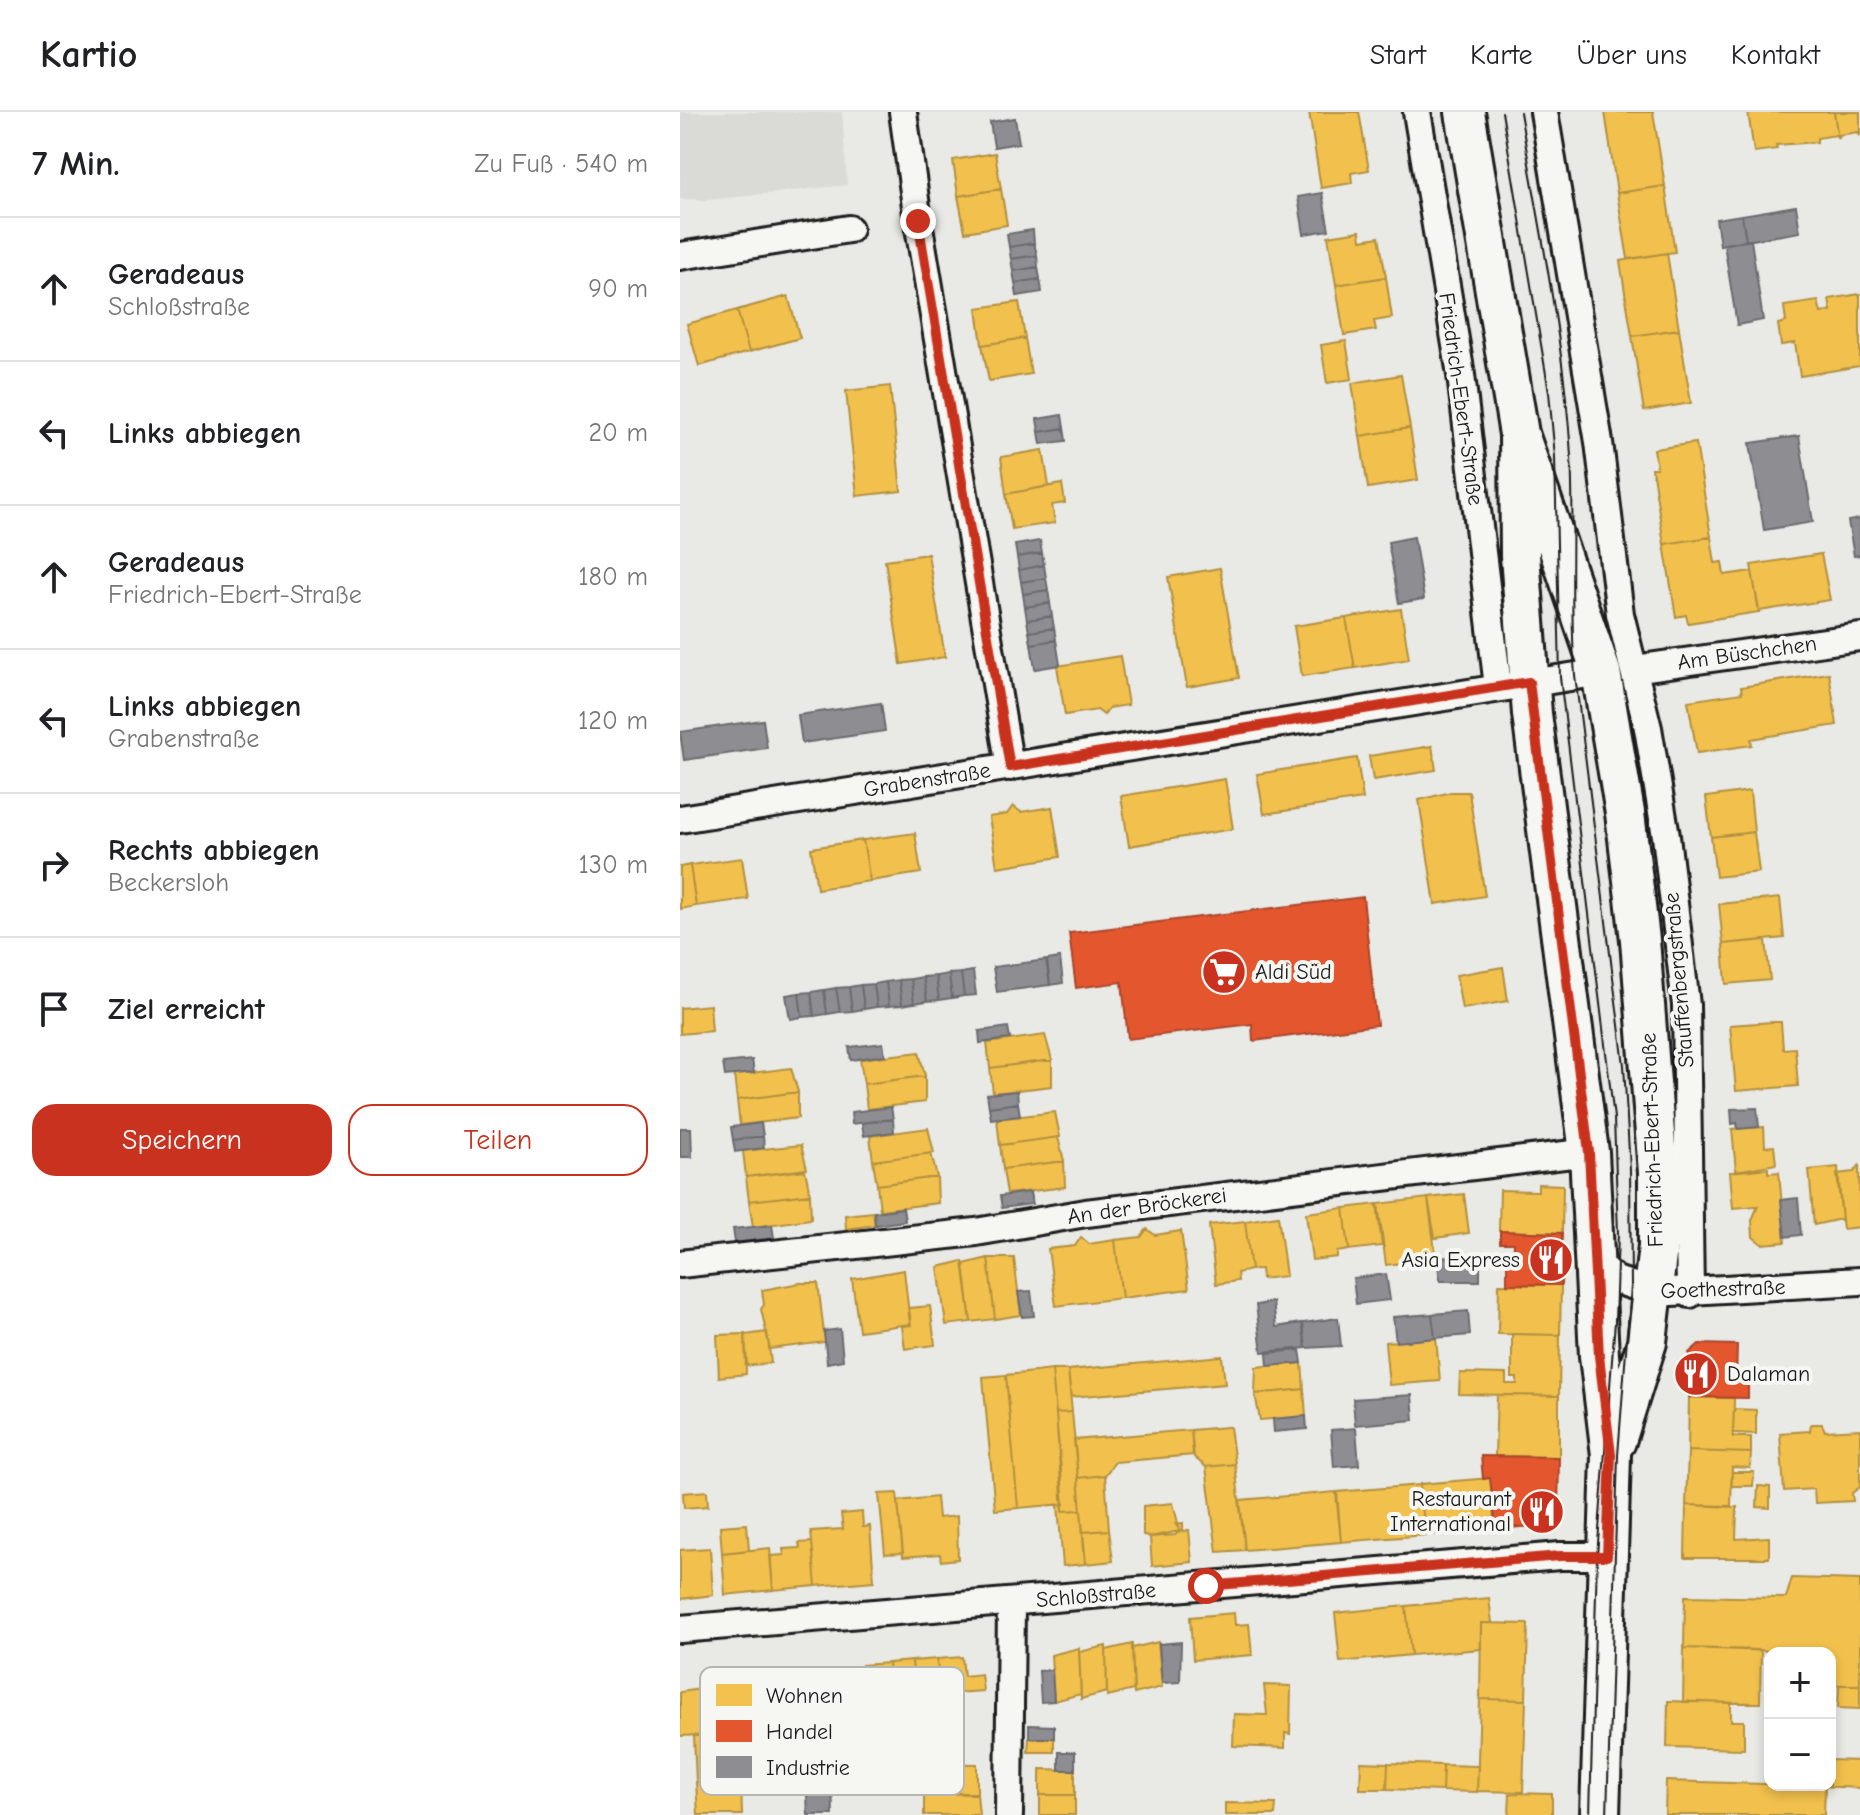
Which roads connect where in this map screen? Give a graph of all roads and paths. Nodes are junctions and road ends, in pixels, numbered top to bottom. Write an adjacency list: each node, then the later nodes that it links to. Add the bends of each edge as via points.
1 (903, 112): 11 (street)
2 (1417, 112): 10 (street, Friedrich-Ebert-Straße)
3 (1465, 112): 7 (main road, Friedrich-Ebert-Straße)
4 (1544, 112): 9 (street, via 1599,442 1620,614)
5 (849, 229): 6 (street)
6 (680, 256)
7 (1519, 434): 9 (main road, Friedrich-Ebert-Straße); 10 (main road, Friedrich-Ebert-Straße)
8 (1860, 637): 9 (street, Am Büschchen)
9 (1617, 670): 10 (street, Grabenstraße); 17 (main road, Friedrich-Ebert-Straße, via 1625,813)
10 (1513, 685): 11 (street, Grabenstraße); 13 (main road, Friedrich-Ebert-Straße)
11 (1010, 767): 12 (street, Grabenstraße)
12 (680, 819)
13 (1589, 1152): 14 (main road, Friedrich-Ebert-Straße); 15 (street, An der Bröckerei, via 1086,1213 976,1232)
14 (1594, 1261): 17 (street, Goethestraße, via 1616,1280); 18 (main road, Friedrich-Ebert-Straße)
15 (693, 1263)
16 (1860, 1281): 17 (street, Goethestraße)
17 (1672, 1294): 18 (main road, Friedrich-Ebert-Straße, via 1647,1342)
18 (1611, 1455): 19 (main road)
19 (1607, 1556): 20 (street, Schloßstraße); 23 (main road)
20 (1011, 1602): 21 (street, Schloßstraße); 22 (street)
21 (680, 1629)
22 (1009, 1815)
23 (1600, 1815)

